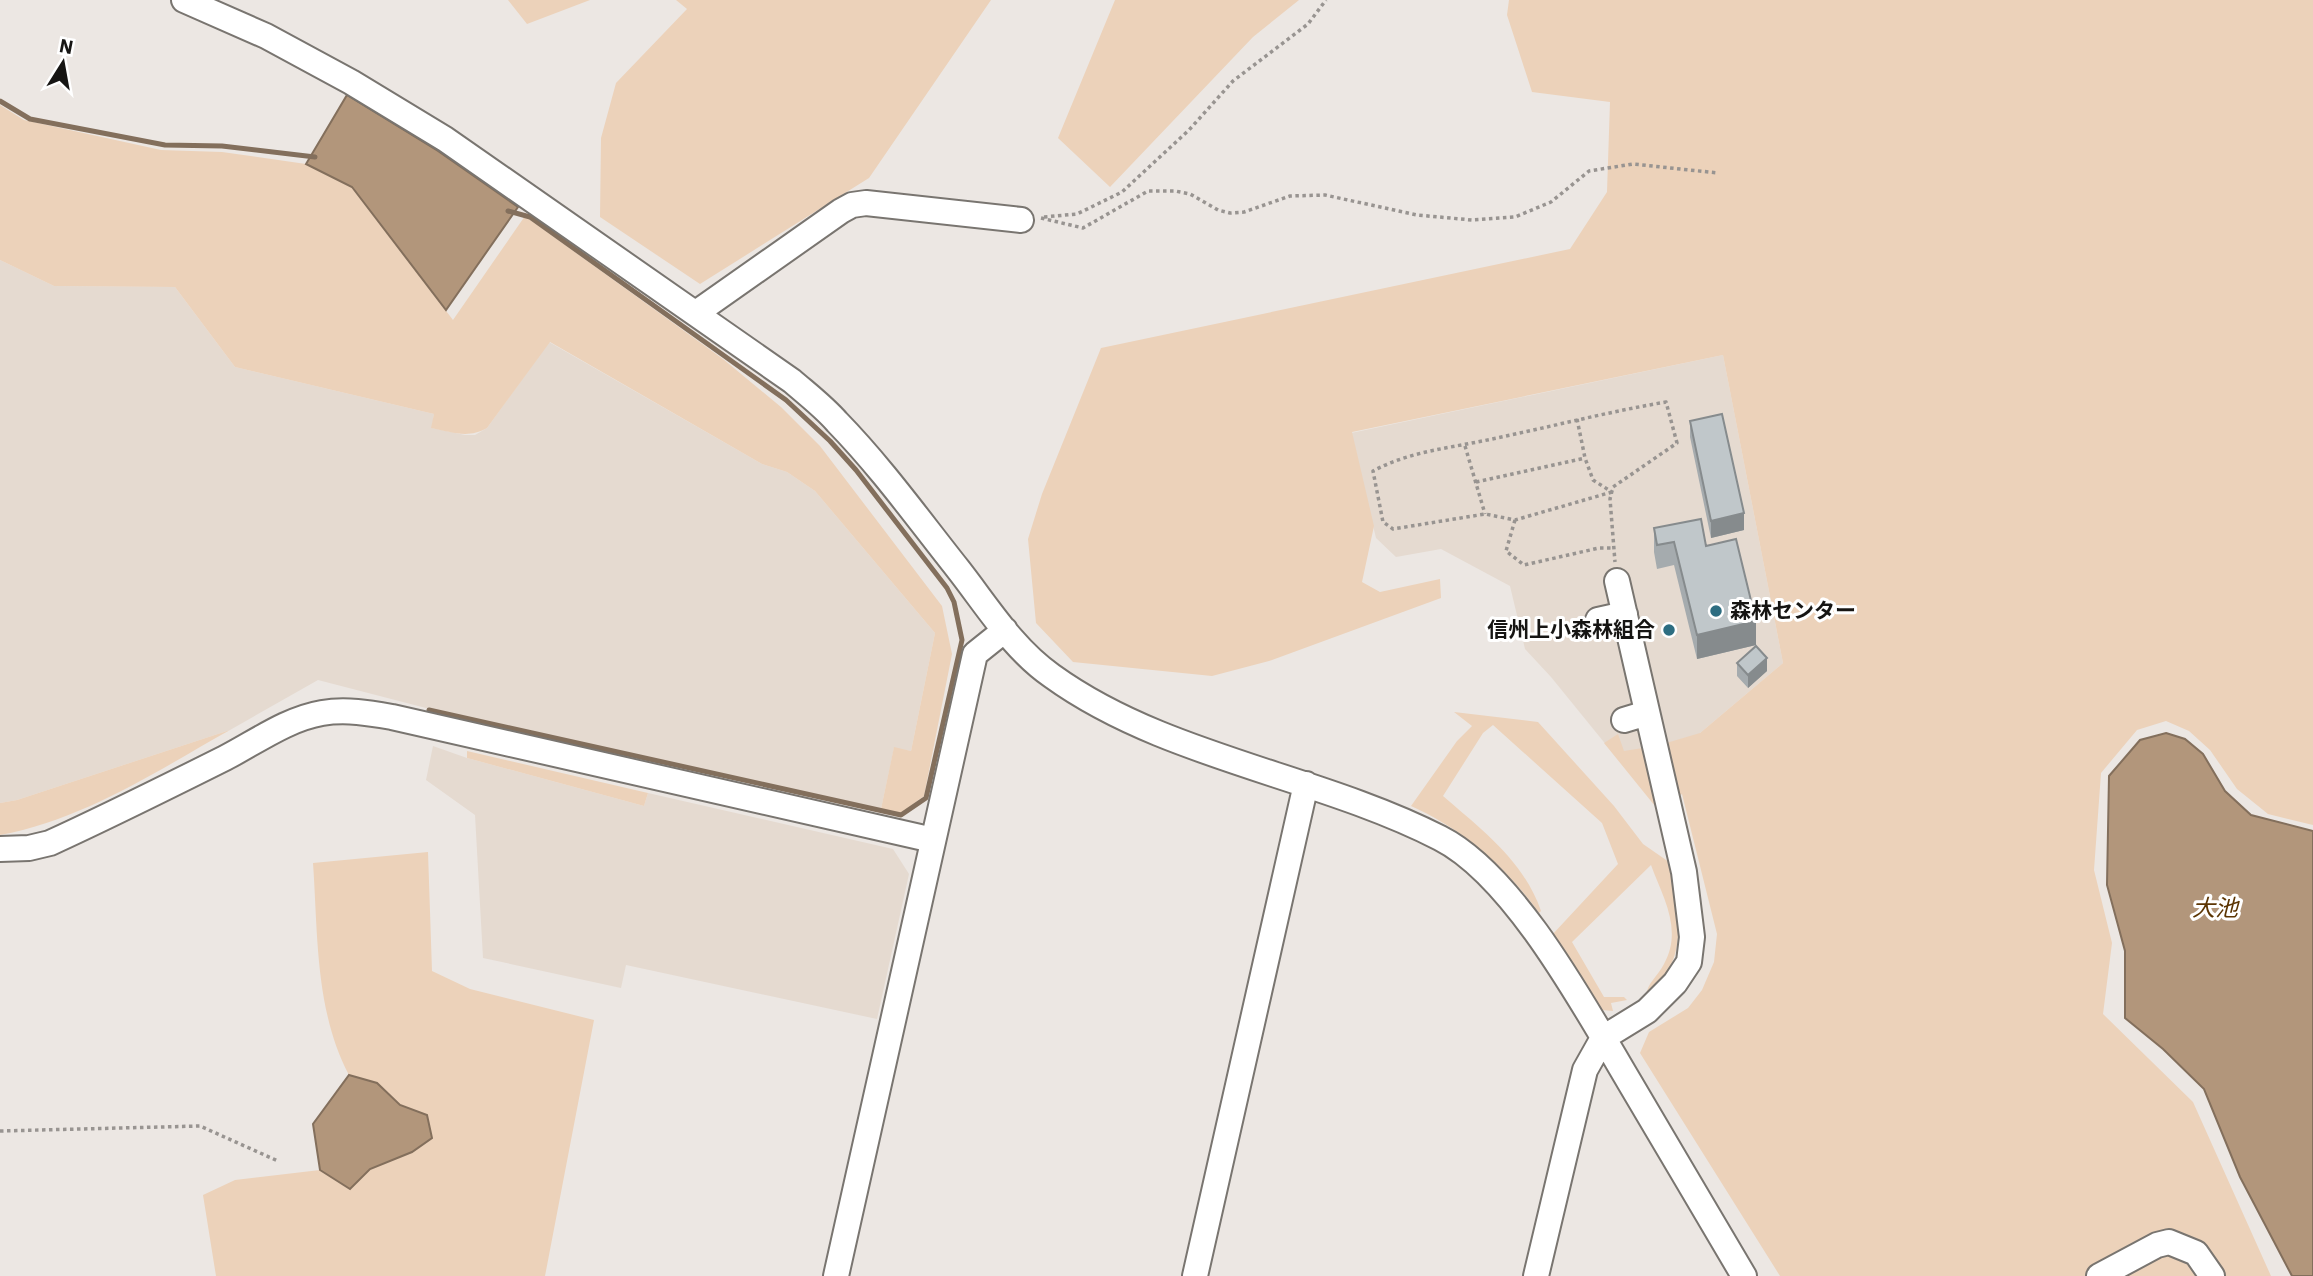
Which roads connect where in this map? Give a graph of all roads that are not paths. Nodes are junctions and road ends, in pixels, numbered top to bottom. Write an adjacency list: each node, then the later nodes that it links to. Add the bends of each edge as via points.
1 (184, 0): 3 (street, via 267,36 445,139)
2 (1021, 220): 3 (street, via 852,205)
3 (696, 313): 7 (street, via 792,381 836,421)
4 (1617, 581): 5 (street)
5 (1625, 614): 6 (street); 11 (street, via 1636,717 1684,872 1692,937 1689,962 1665,995)
6 (1598, 620)
7 (1005, 630): 8 (street, via 1048,674 1089,702 1139,725); 9 (street, via 975,654)
8 (1306, 784): 11 (street, via 1444,840 1476,864 1552,956); 13 (street)
9 (933, 840): 10 (street, via 392,717 338,712 295,720 50,843); 12 (street)
10 (0, 849)
11 (1603, 1038): 14 (street, via 1585,1070); 15 (street)
12 (836, 1276)
13 (1195, 1276)
14 (1536, 1276)
15 (1744, 1276)
16 (2099, 1276): 17 (street, via 2169,1242 2196,1253)
17 (2212, 1276)

